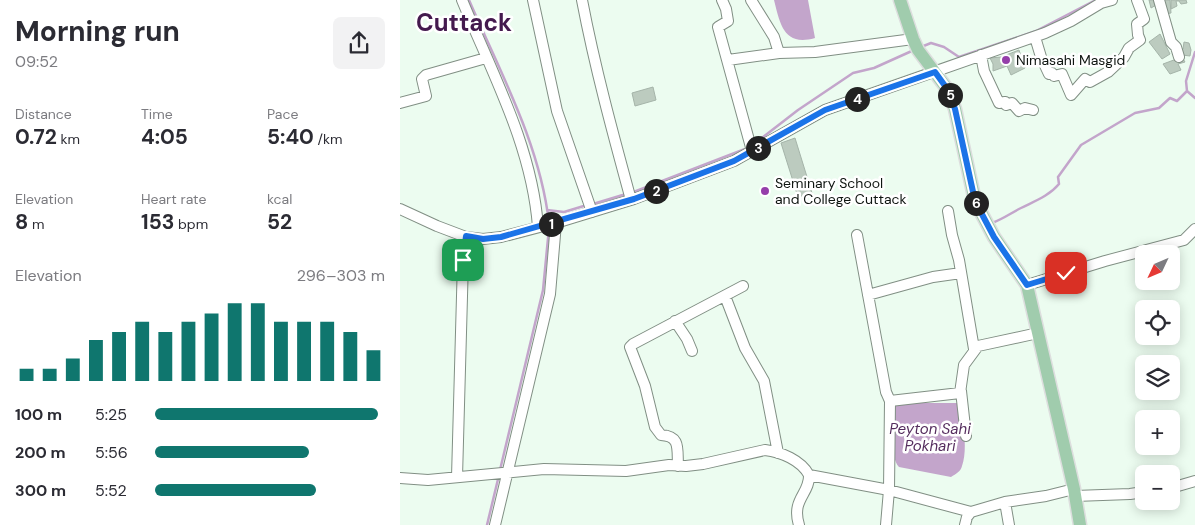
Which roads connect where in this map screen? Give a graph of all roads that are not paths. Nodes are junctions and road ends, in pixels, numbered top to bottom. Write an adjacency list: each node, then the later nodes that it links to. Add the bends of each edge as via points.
1 (462, 0): 16 (street)
2 (533, 0): 24 (street, via 557,111)
3 (582, 0): 22 (street)
4 (722, 0): 17 (street, via 728,21 718,27)
5 (750, 0): 13 (street, via 774,37)
6 (900, 0): 12 (main road)
7 (1112, 0): 10 (street)
8 (1137, 0): 11 (street, via 1144,19 1137,24 1140,40 1108,72 1090,82 1085,79 1071,95 1062,74 1049,74)
9 (1159, 0): 15 (street, via 1171,42)
10 (1101, 1): 11 (street, via 1072,21)
11 (1034, 36): 14 (street)
12 (916, 45): 13 (street); 18 (main road)
13 (779, 53): 17 (street)
14 (981, 56): 18 (street); 20 (street, via 984,71 1000,102 1012,103 1019,111 1025,108)
15 (1179, 57)
16 (486, 58): 19 (street, via 426,75 422,79 426,96); 27 (street, via 525,154)
17 (728, 60): 21 (street)
18 (935, 72): 21 (street, via 825,110); 32 (main road, via 948,90 955,109 975,201 994,237)
19 (400, 103)
20 (1033, 110)
21 (752, 151): 22 (street, via 734,161)
22 (631, 200): 24 (street)
23 (948, 211): 31 (street)
24 (592, 212): 26 (street)
25 (401, 214): 29 (street)
26 (554, 223): 27 (street); 45 (street, via 550,294)
27 (539, 226): 29 (street, via 501,237 483,239)
28 (1195, 229): 32 (street, via 1184,240)
29 (466, 236): 47 (street)
30 (857, 236): 34 (street)
31 (962, 273): 34 (street); 38 (street)
32 (1027, 285): 37 (main road)
33 (743, 286): 35 (street)
34 (868, 295): 41 (street)
35 (725, 296): 36 (street); 43 (street, via 745,348 764,381)
36 (675, 322): 39 (street); 44 (street, via 633,344 630,350 645,386 658,433 674,438)
37 (1038, 333): 38 (street); 52 (main road)
38 (974, 349): 40 (street, via 964,365)
39 (692, 351)
40 (961, 391): 41 (street); 42 (street)
41 (890, 401): 51 (street)
42 (966, 436)
43 (778, 453): 44 (street, via 765,450 703,464); 46 (street, via 800,465)
44 (678, 466): 45 (street, via 626,471 553,469)
45 (502, 473): 47 (street); 56 (street)
46 (809, 475): 51 (street); 57 (street, via 799,499)
47 (457, 477): 48 (street)
48 (400, 478)
49 (1195, 480): 50 (street)
50 (1180, 485)
51 (889, 490): 55 (street); 58 (street)
52 (1075, 492): 53 (street); 54 (street); 61 (main road)
53 (1135, 493)
54 (1005, 502): 55 (street); 60 (street)
55 (970, 512): 59 (street)
56 (495, 525)
57 (799, 525)
58 (886, 525)
59 (965, 525)
60 (1008, 525)
61 (1080, 525)

